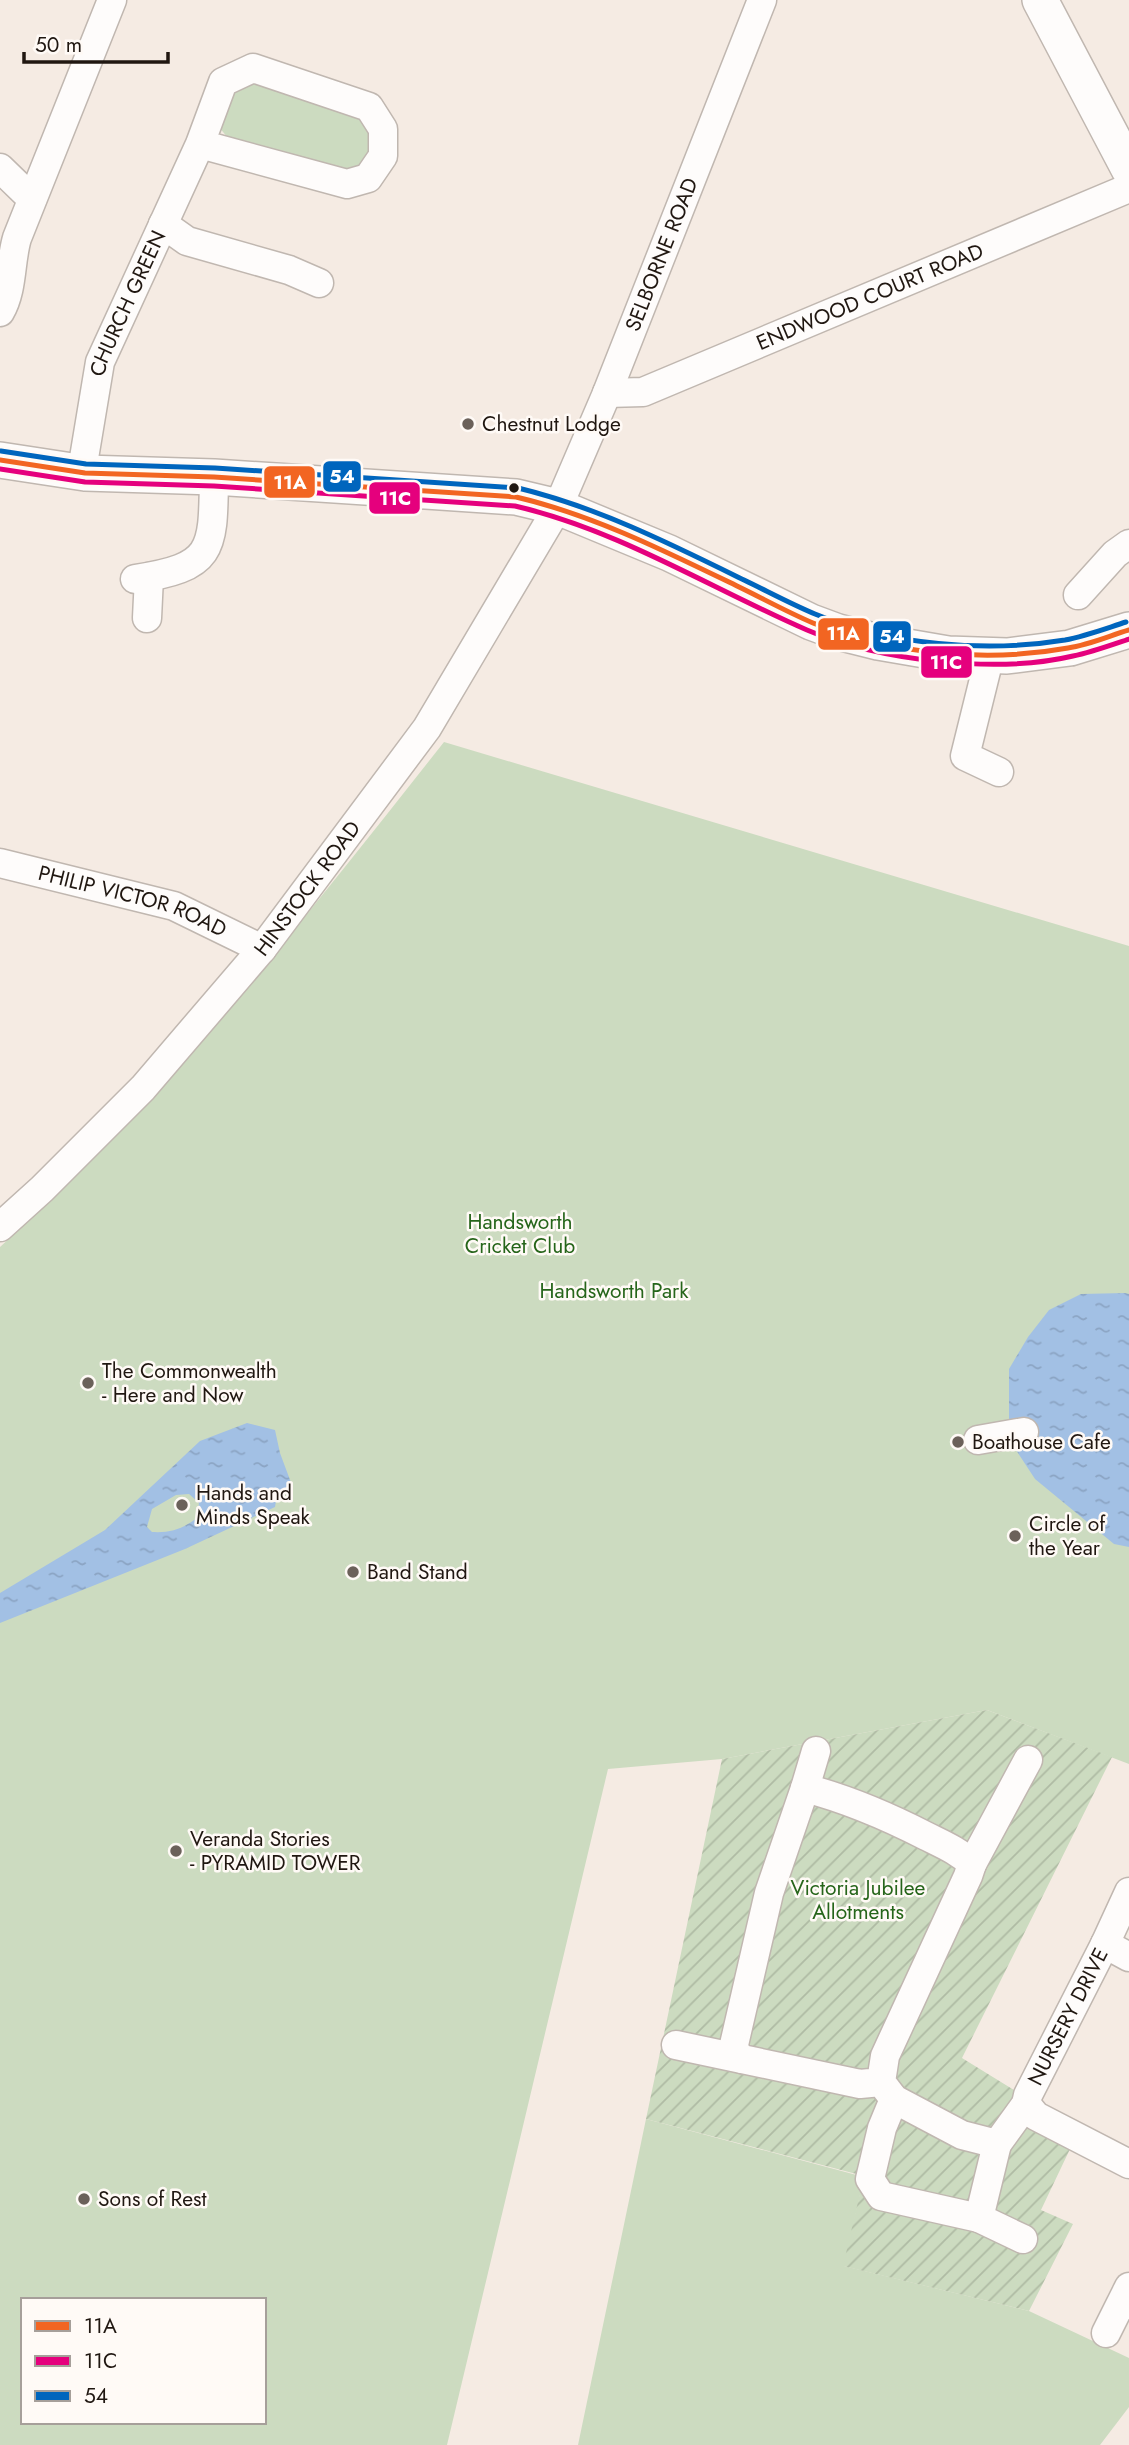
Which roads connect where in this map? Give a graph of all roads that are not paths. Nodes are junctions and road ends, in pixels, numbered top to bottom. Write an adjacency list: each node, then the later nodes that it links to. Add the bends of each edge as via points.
1 (111, 0): 8 (street)
2 (762, 0): 12 (street, SELBORNE ROAD)
3 (1040, 0): 6 (main road)
4 (200, 144): 4 (street, CHURCH GREEN, via 223,82 253,68 369,107 383,129 383,156 368,178 348,184); 9 (street, CHURCH GREEN)
5 (0, 168): 8 (street)
6 (1129, 169)
7 (1129, 188): 12 (street, ENDWOOD COURT ROAD, via 643,392)
8 (32, 199): 11 (street, via 11,258)
9 (163, 224): 10 (street, via 187,241); 14 (street, CHURCH GREEN, via 100,362)
10 (319, 283)
11 (0, 312)
12 (607, 393): 16 (street, SELBORNE ROAD)
13 (0, 460): 14 (main road)
14 (85, 473): 15 (main road)
15 (214, 477): 16 (main road, via 516,497); 19 (street, via 214,527 206,551 186,569 142,578)
16 (558, 507): 21 (main road, via 838,632 947,654); 24 (street, HINSTOCK ROAD, via 427,728)
17 (1129, 544): 18 (street)
18 (1078, 595)
19 (147, 618)
20 (1129, 630): 21 (main road, via 1070,648)
21 (990, 655): 22 (street, via 965,756)
22 (999, 772)
23 (0, 863): 24 (street, PHILIP VICTOR ROAD, via 174,906)
24 (262, 949): 25 (street, HINSTOCK ROAD, via 143,1088)
25 (0, 1227)
26 (1024, 1432): 27 (street)
27 (978, 1440)
28 (816, 1751): 30 (street)
29 (1028, 1760): 31 (street)
30 (805, 1788): 31 (street, via 891,1818); 35 (street, via 769,1893 733,2049)
31 (972, 1864): 36 (street, via 885,2056)
32 (1129, 1892): 33 (street, NURSERY DRIVE)
33 (1117, 1950): 37 (street, NURSERY DRIVE)
34 (676, 2045): 35 (street)
35 (742, 2059): 36 (street)
36 (887, 2090): 38 (street, via 962,2135); 40 (street, via 870,2179 881,2196)
37 (1026, 2104): 38 (street, NURSERY DRIVE); 39 (street, via 1035,2116)
38 (997, 2144): 40 (street)
39 (1129, 2164)
40 (979, 2218): 41 (street)
41 (1023, 2239)
42 (1129, 2287): 43 (street)
43 (1106, 2333)

